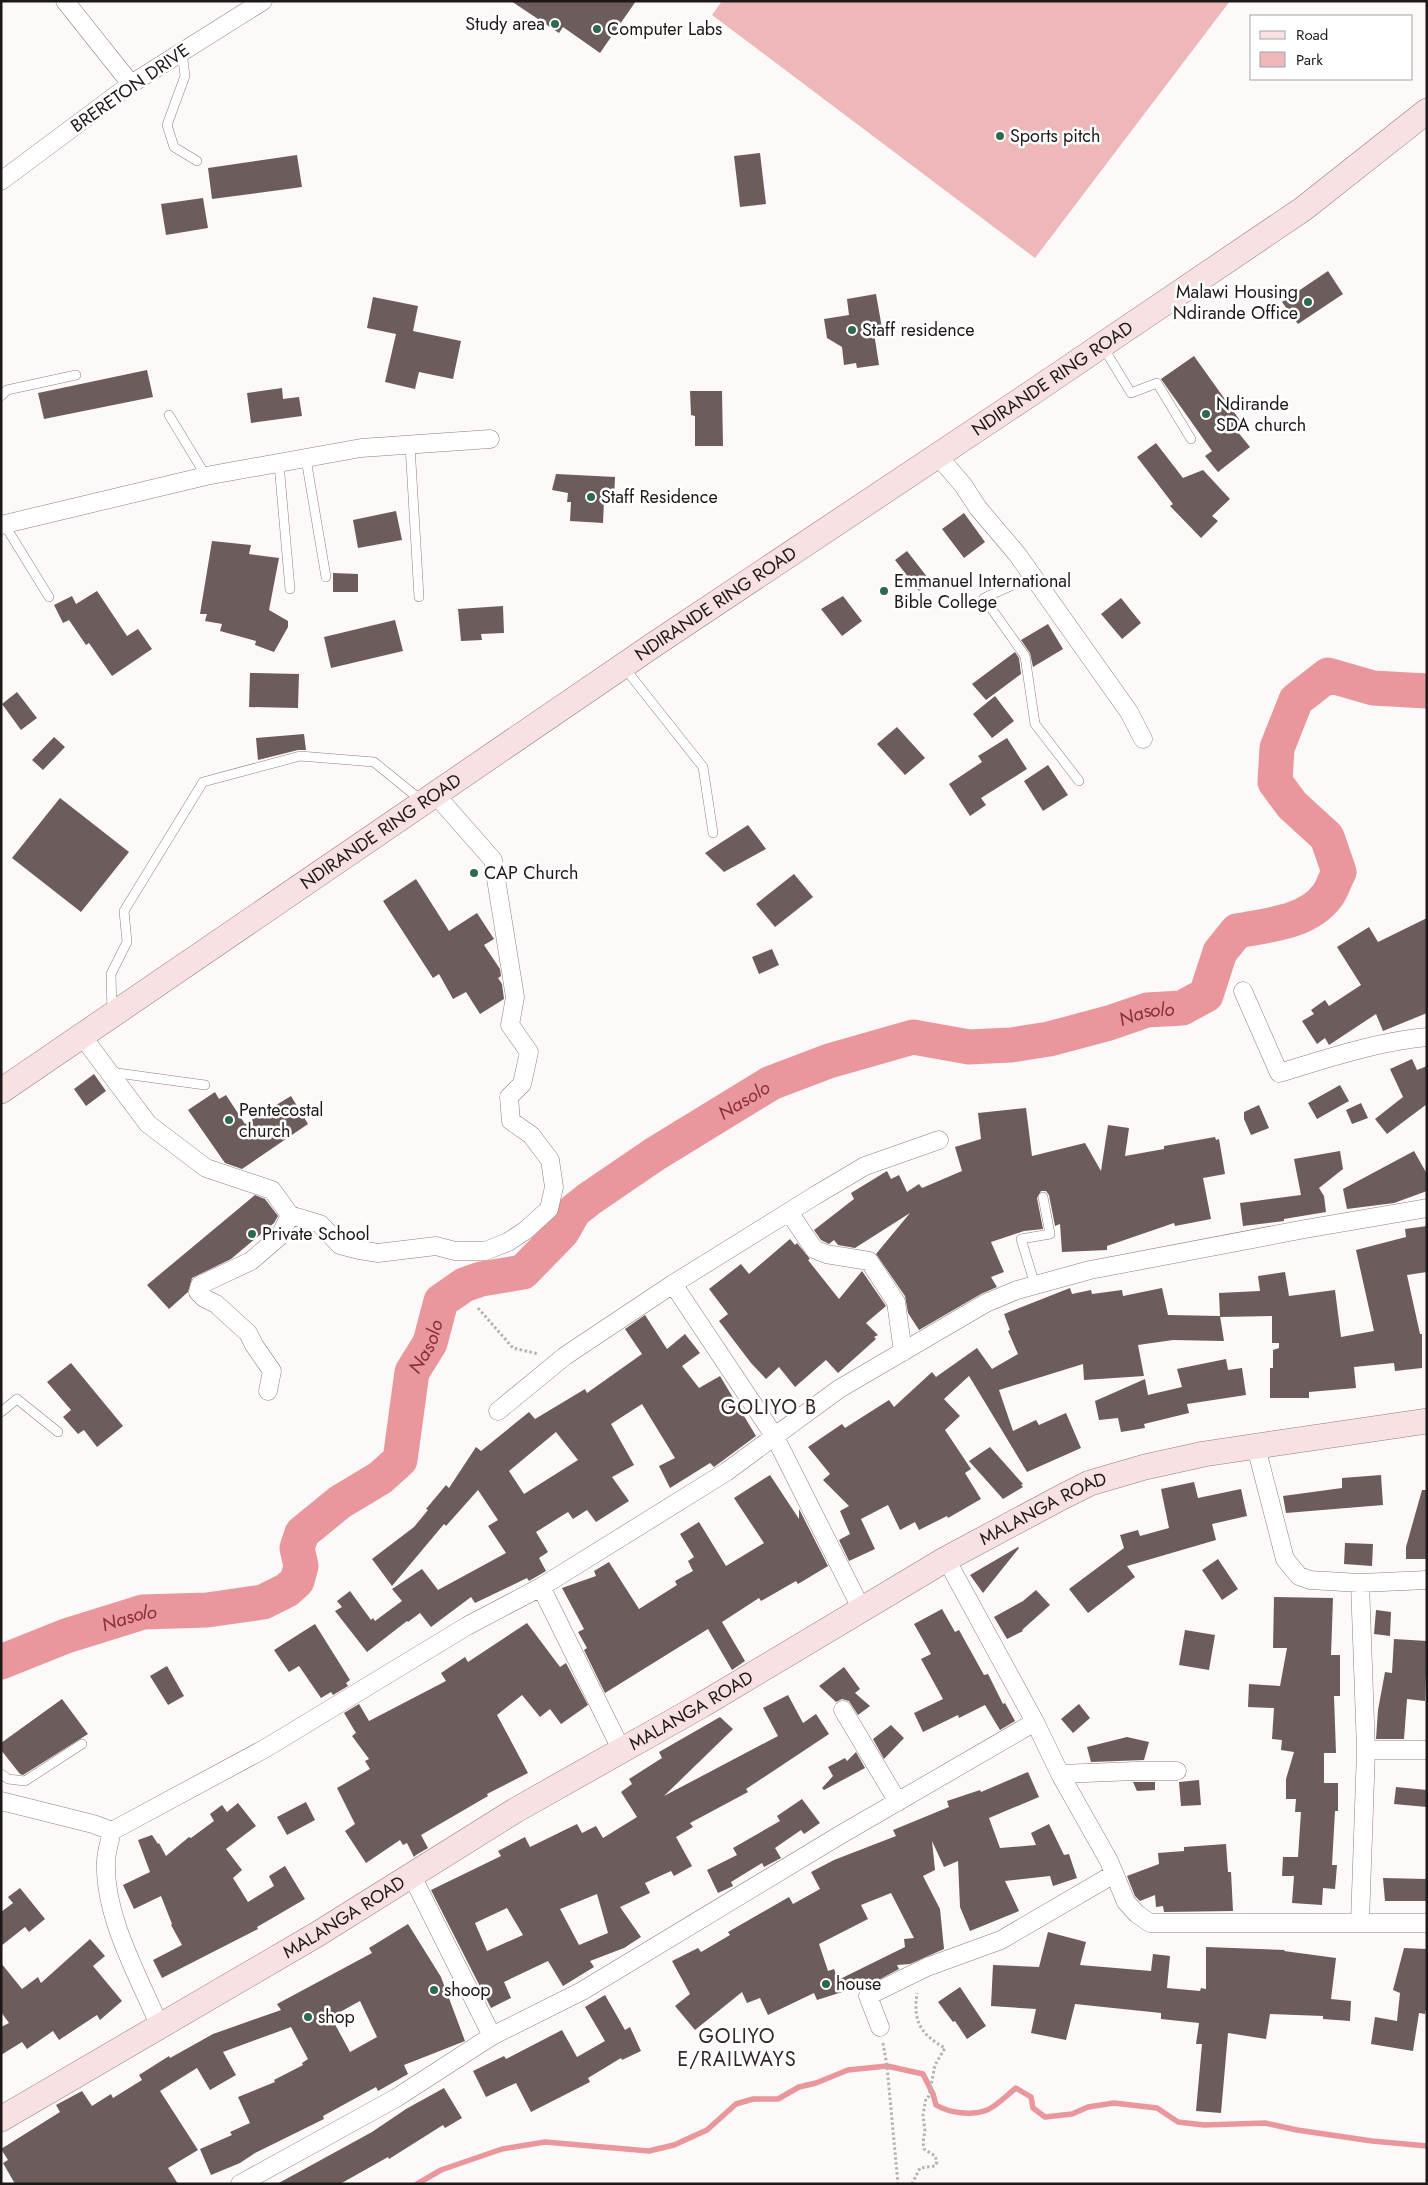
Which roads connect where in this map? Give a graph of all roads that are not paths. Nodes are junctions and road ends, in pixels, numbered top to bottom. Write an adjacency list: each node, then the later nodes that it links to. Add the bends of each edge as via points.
1 (65, 1): 4 (street)
2 (263, 1): 3 (street, BRERETON DRIVE)
3 (182, 52): 4 (street, BRERETON DRIVE); 6 (lane, via 185,76 166,125 174,146)
4 (131, 84): 7 (street, BRERETON DRIVE)
5 (1427, 112): 8 (street, NDIRANDE RING ROAD, via 1303,208)
6 (196, 161)
7 (1, 181)
8 (1102, 345): 13 (lane, via 1131,393 1157,383); 15 (street, NDIRANDE RING ROAD)
9 (76, 375): 10 (lane, via 7,390)
10 (1, 396)
11 (169, 415): 18 (lane)
12 (490, 439): 14 (street)
13 (1191, 439)
14 (410, 445): 16 (street, via 361,448); 24 (lane)
15 (938, 456): 20 (street); 25 (street, NDIRANDE RING ROAD)
16 (306, 459): 17 (street); 21 (lane)
17 (279, 464): 18 (street); 22 (lane)
18 (206, 476): 19 (street)
19 (3, 524): 23 (lane)
20 (1033, 576): 26 (street, via 1129,712); 27 (lane, via 984,598 1025,656 1035,724)
21 (326, 577)
22 (290, 589)
23 (49, 597)
24 (419, 598)
25 (623, 666): 28 (street, NDIRANDE RING ROAD); 29 (lane, via 703,766)
26 (1143, 738)
27 (1079, 781)
28 (430, 798): 31 (street, NDIRANDE RING ROAD); 31 (lane, via 374,762 300,756 203,782 124,911 127,942 111,974); 41 (street, via 493,860 514,997 510,1024 529,1052 522,1084 508,1097 511,1121 532,1135 550,1160 554,1187 550,1209 508,1242 485,1251 455,1251 436,1246 378,1253 359,1250 340,1245 320,1224)
29 (713, 834)
30 (1243, 990): 33 (street, via 1279,1073 1390,1041)
31 (112, 1015): 32 (street, NDIRANDE RING ROAD)
32 (82, 1036): 34 (street); 36 (street, NDIRANDE RING ROAD)
33 (1427, 1037)
34 (109, 1072): 35 (lane); 41 (street, via 148,1124 206,1168 272,1190)
35 (205, 1084)
36 (1, 1091)
37 (940, 1140): 40 (street, via 865,1166)
38 (1043, 1197): 43 (lane, via 1050,1234 1021,1239)
39 (1427, 1208): 43 (street, via 1090,1270)
40 (789, 1212): 42 (street); 44 (street, via 814,1249 869,1261 896,1302)
41 (290, 1215): 45 (street, via 280,1236 251,1261 200,1285 198,1292 248,1333 272,1371)
42 (673, 1284): 46 (street, via 565,1356); 50 (street)
43 (1034, 1285): 44 (street, via 986,1303)
44 (903, 1352): 50 (street, via 839,1389)
45 (268, 1391)
46 (498, 1411)
47 (1, 1412): 49 (lane, via 17,1399)
48 (1427, 1420): 51 (street, MALANGA ROAD)
49 (58, 1432)
50 (775, 1437): 55 (street, via 726,1472); 56 (street)
51 (1256, 1447): 52 (street, MALANGA ROAD, via 1204,1454 1090,1483); 54 (street, via 1285,1560 1299,1576 1310,1580)
52 (946, 1559): 56 (street, MALANGA ROAD); 58 (street)
53 (1427, 1580): 54 (street)
54 (1360, 1584): 61 (street)
55 (541, 1587): 60 (street); 68 (street, via 467,1626 266,1748)
56 (862, 1610): 60 (street, MALANGA ROAD)
57 (843, 1710): 67 (street)
58 (1035, 1722): 65 (street); 67 (street)
59 (82, 1744): 64 (lane, via 24,1781)
60 (621, 1749): 70 (street, MALANGA ROAD, via 500,1819)
61 (1366, 1750): 62 (street); 71 (street)
62 (1427, 1750)
63 (1177, 1771): 65 (street)
64 (1, 1774)
65 (1060, 1774): 69 (street)
66 (1, 1801): 68 (street)
67 (898, 1802): 75 (street, via 582,1991)
68 (112, 1831): 73 (street, via 106,1861 118,1928)
69 (1114, 1874): 71 (street, via 1126,1902 1150,1923); 74 (street, via 1001,1940 931,1965 868,1996)
70 (412, 1876): 73 (street, MALANGA ROAD); 75 (street)
71 (1360, 1922): 72 (street)
72 (1427, 1923)
73 (160, 2027): 76 (street, MALANGA ROAD)
74 (880, 2027)
75 (492, 2036): 77 (street, via 396,2098)
76 (1, 2119)
77 (240, 2184)

